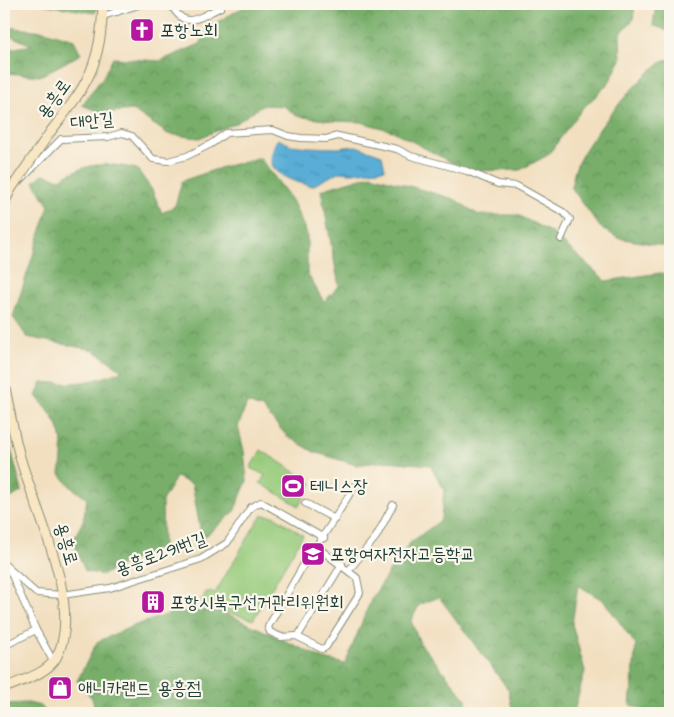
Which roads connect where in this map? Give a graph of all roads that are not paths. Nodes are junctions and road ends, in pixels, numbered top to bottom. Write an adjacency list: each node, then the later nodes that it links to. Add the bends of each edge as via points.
1 (103, 4): 7 (main road, 용흥로)
2 (116, 4): 6 (street)
3 (140, 4): 6 (street)
4 (171, 4): 5 (street, via 183,20 194,19)
5 (221, 7)
6 (117, 12): 7 (street)
7 (103, 16): 8 (main road, 용흥로, bridge, via 96,62 81,93)
8 (7, 186): 9 (main road, 용흥로); 10 (street, 대안길, via 20,181 61,139 108,137 122,133 132,136 153,159 168,161 188,156 226,133 273,130 301,138 338,136 397,149 498,184 517,186 570,219)
9 (4, 204)
10 (561, 239)
11 (4, 382): 21 (main road, 용흥로, via 20,455 55,555)
12 (355, 485): 15 (street)
13 (305, 503): 15 (street)
14 (393, 506): 20 (street, via 376,537)
15 (335, 519): 16 (street)
16 (324, 538): 17 (street); 21 (street, 용흥로291번길, via 261,502 251,507 227,543 201,559 110,588)
17 (316, 546): 18 (street); 23 (street, via 268,628 281,638)
18 (342, 564): 20 (street); 23 (street)
19 (6, 566): 21 (street, 용흥로291번길, via 36,593); 22 (street)
20 (349, 570): 23 (street, via 357,578 360,593 326,647 322,649)
21 (62, 595): 25 (main road, 용흥로, via 64,634)
22 (36, 630): 24 (street); 25 (street)
23 (298, 636)
24 (4, 646)
25 (53, 662): 26 (main road, via 35,675)
26 (4, 688)

